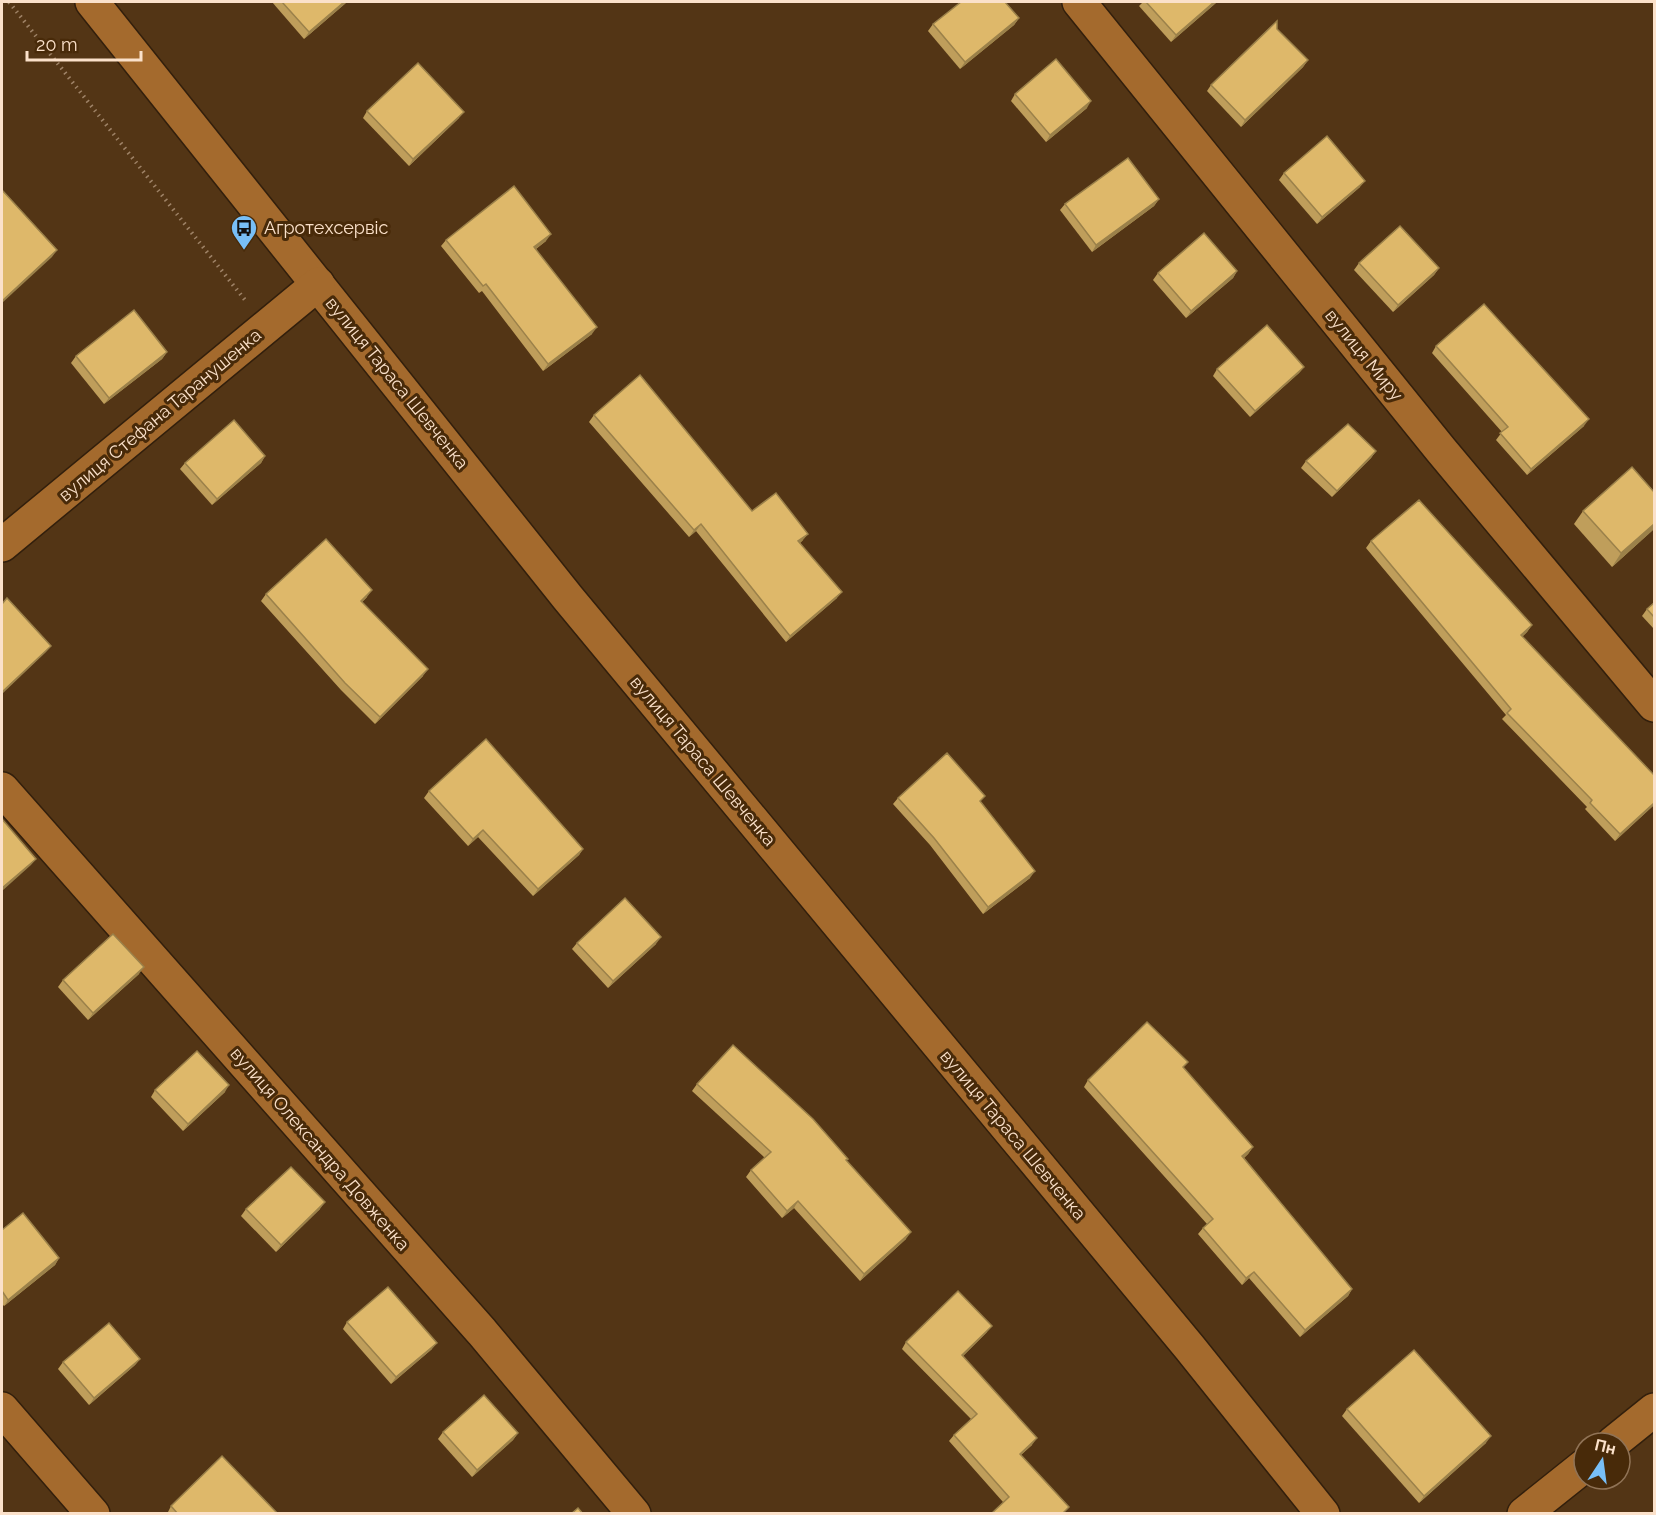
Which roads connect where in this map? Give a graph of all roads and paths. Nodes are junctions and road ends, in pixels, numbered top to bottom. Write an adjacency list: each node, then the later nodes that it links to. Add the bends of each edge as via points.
1 (9, 2): 5 (path)
2 (92, 2): 4 (street, вулиця Тараса Шевченка)
3 (1079, 2): 7 (street, вулиця Миру, via 1441,450)
4 (318, 284): 5 (street, вулиця Стефана Таранушенка); 15 (street, вулиця Тараса Шевченка, via 568,598)
5 (267, 327): 6 (street, вулиця Стефана Таранушенка)
6 (2, 545)
7 (1654, 705)
8 (2, 789): 14 (street, вулиця Олександра Довженка, via 474,1323)
9 (2, 1409): 13 (street)
10 (1654, 1410): 11 (street)
11 (1628, 1431)
12 (1572, 1476): 16 (street)
13 (93, 1514)
14 (634, 1514)
15 (1323, 1514)
16 (1524, 1514)

